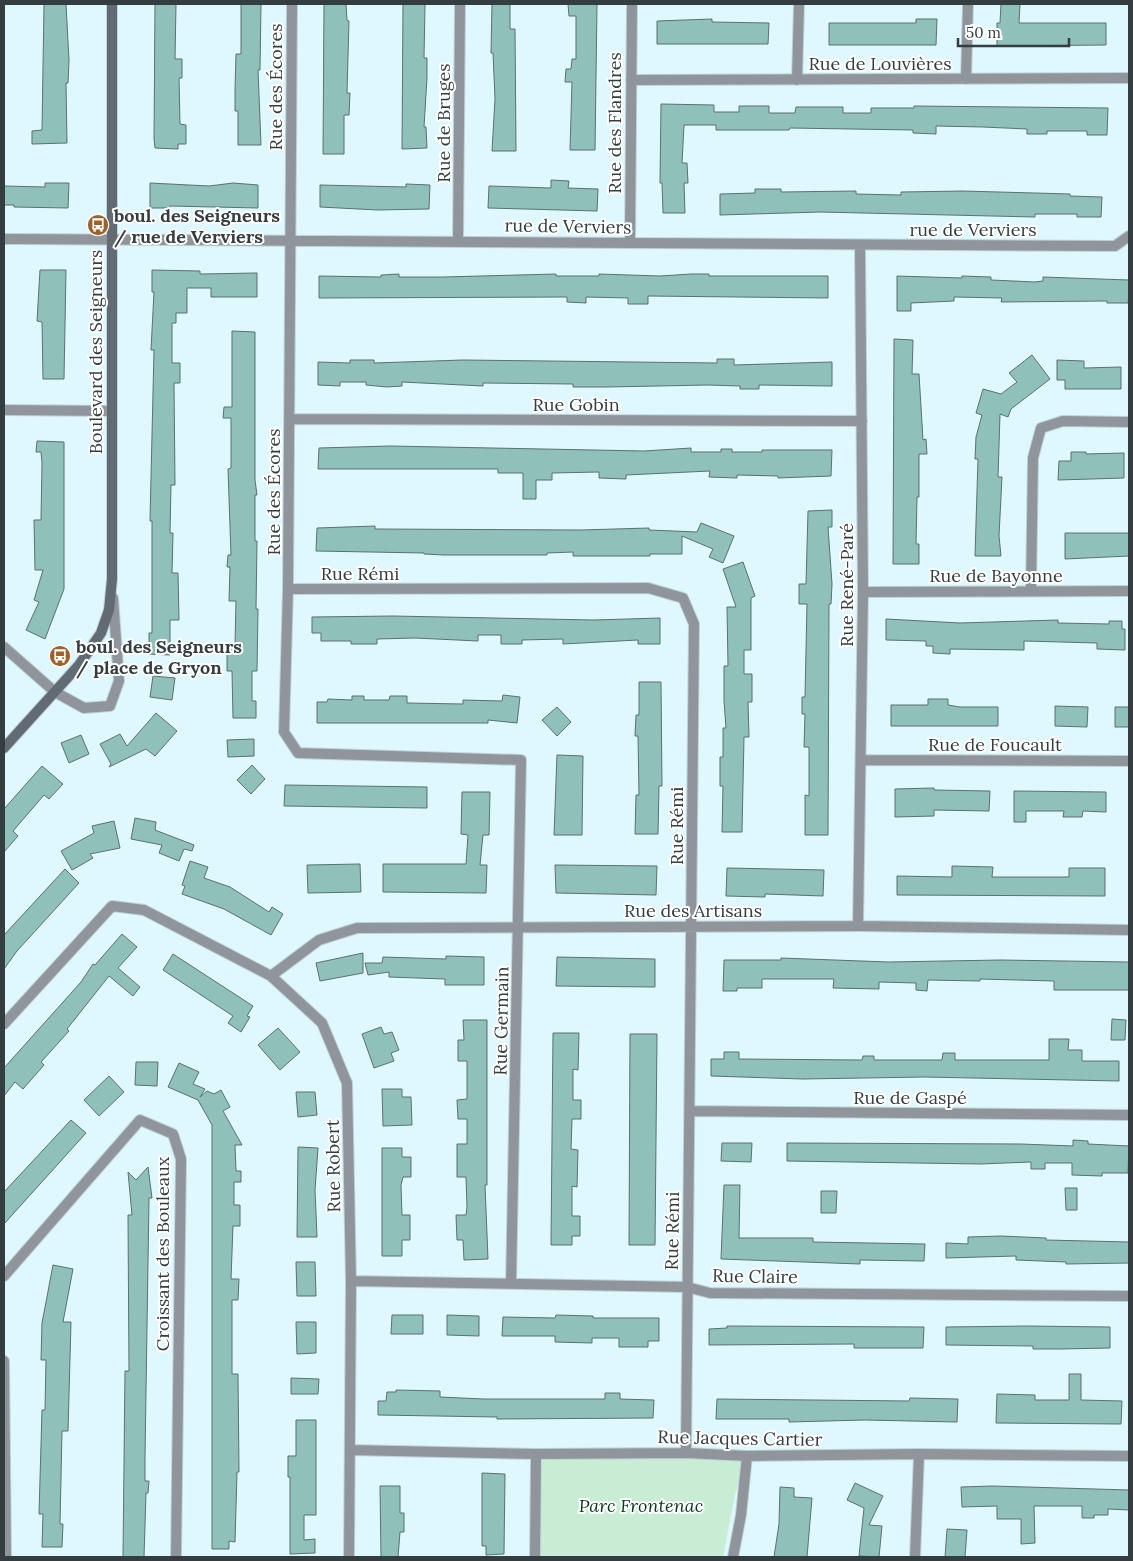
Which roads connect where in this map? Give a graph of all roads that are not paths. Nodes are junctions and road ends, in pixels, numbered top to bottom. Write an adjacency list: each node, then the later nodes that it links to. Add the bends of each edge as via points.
1 (112, 4): 13 (street, Boulevard des Seigneurs)
2 (292, 4): 15 (street, Rue des Écores)
3 (460, 4): 14 (street, Rue de Bruges)
4 (632, 4): 9 (street, Rue des Flandres)
5 (798, 4): 10 (street)
6 (968, 4): 8 (street)
7 (1129, 78): 8 (street, Rue de Louvières)
8 (966, 79): 10 (street, Rue de Louvières)
9 (631, 80): 10 (street, Rue de Louvières); 16 (street, Rue des Flandres)
10 (797, 80)
11 (1129, 236): 17 (street, rue de Verviers, via 1115,246)
12 (4, 239): 13 (street, rue de Verviers)
13 (111, 240): 15 (street, rue de Verviers); 19 (street, Boulevard des Seigneurs)
14 (458, 242): 15 (street, rue de Verviers); 16 (street, rue de Verviers)
15 (291, 243): 20 (street, Rue des Écores)
16 (630, 243): 17 (street, rue de Verviers)
17 (860, 245): 21 (street, Rue René-Paré)
18 (4, 410): 19 (street)
19 (111, 411): 23 (street, Boulevard des Seigneurs)
20 (290, 419): 21 (street, Rue Gobin); 24 (street, Rue des Écores)
21 (862, 421): 27 (street, Rue René-Paré)
22 (1129, 422): 25 (street, via 1063,421 1040,428 1033,458)
23 (112, 580): 29 (street, Boulevard des Seigneurs, via 109,610 101,633); 29 (street, Boulevard des Seigneurs, via 119,681 110,706 84,708)
24 (288, 589): 31 (street, Rue des Écores, via 284,732 298,753); 35 (street, Rue Rémi, via 648,588 683,598 694,624)
25 (1031, 590): 26 (street, Rue de Bayonne); 27 (street, Rue de Bayonne)
26 (1129, 591)
27 (863, 592): 32 (street, Rue René-Paré)
28 (4, 647): 29 (street)
29 (55, 692): 30 (street, Boulevard des Seigneurs)
30 (4, 748)
31 (521, 760): 34 (street, Rue Germain)
32 (861, 760): 33 (street, Rue de Foucault); 36 (street, Rue René-Paré)
33 (1129, 761)
34 (520, 926): 35 (street, Rue des Artisans); 38 (street, Rue des Artisans, via 357,928 319,940); 44 (street, Rue Germain)
35 (692, 926): 36 (street, Rue des Artisans); 40 (street, Rue Rémi)
36 (858, 926): 37 (street, Rue des Artisans)
37 (1129, 930)
38 (271, 976): 39 (street, Rue Robert, via 144,910 112,906); 43 (street, Rue Robert, via 322,1023 347,1083)
39 (4, 1024)
40 (691, 1112): 41 (street, Rue de Gaspé); 45 (street, Rue Rémi)
41 (1129, 1115)
42 (4, 1276): 56 (street, Croissant des Bouleaux, via 140,1120 173,1134 181,1159)
43 (352, 1281): 44 (street, Rue Claire); 49 (street, Rue Robert)
44 (511, 1284): 45 (street, Rue Claire)
45 (687, 1287): 46 (street, Rue Claire, via 710,1293); 50 (street, Rue Rémi)
46 (1129, 1296)
47 (4, 1361): 48 (street)
48 (5, 1443): 55 (street)
49 (350, 1450): 51 (street, Rue Jacques Cartier); 57 (street, Rue Robert)
50 (686, 1453): 51 (street, Rue Jacques Cartier); 53 (street, Rue Jacques Cartier)
51 (536, 1454): 58 (street)
52 (919, 1454): 53 (street, Rue Jacques Cartier); 54 (street, Rue Jacques Cartier); 60 (street)
53 (747, 1456): 59 (street)
54 (1129, 1456)
55 (6, 1557)
56 (176, 1557)
57 (349, 1557)
58 (535, 1557)
59 (733, 1557)
60 (915, 1557)

